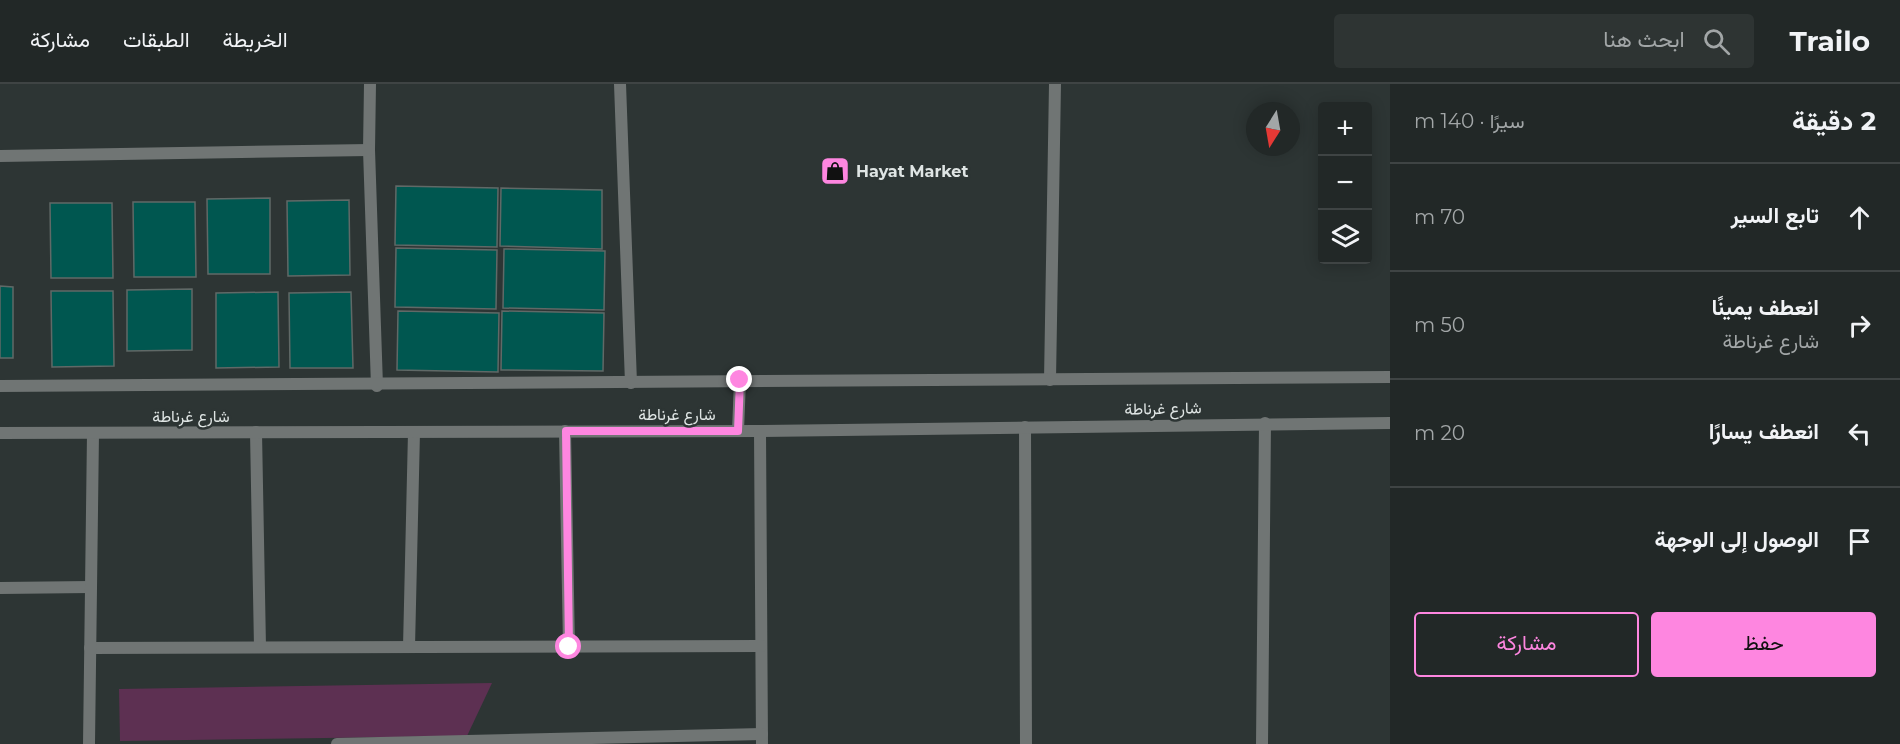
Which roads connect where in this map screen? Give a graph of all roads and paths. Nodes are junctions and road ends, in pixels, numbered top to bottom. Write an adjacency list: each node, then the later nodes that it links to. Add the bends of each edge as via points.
1 (370, 84): 4 (street)
2 (620, 84): 9 (street)
3 (1055, 84): 8 (street)
4 (369, 150): 5 (street); 11 (street)
5 (0, 156)
6 (1390, 377): 8 (street)
7 (740, 380): 8 (street); 9 (street); 16 (street)
8 (1050, 380)
9 (632, 383): 11 (street)
10 (0, 386): 11 (street)
11 (377, 386)
12 (1265, 423): 13 (street, شارع غرناطة); 14 (street, شارع غرناطة); 35 (street)
13 (1390, 423)
14 (1025, 427): 17 (street, شارع غرناطة); 34 (street)
15 (566, 431): 16 (street, شارع غرناطة); 19 (street, شارع غرناطة); 27 (street)
16 (738, 431): 17 (street, شارع غرناطة)
17 (760, 431): 24 (street)
18 (256, 432): 19 (street, شارع غرناطة); 21 (street, شارع غرناطة); 25 (street)
19 (414, 432): 26 (street)
20 (0, 433): 21 (street, شارع غرناطة)
21 (93, 433): 22 (street)
22 (91, 587): 23 (street); 28 (street)
23 (0, 588)
24 (761, 646): 27 (street); 29 (street)
25 (260, 647): 26 (street); 28 (street)
26 (409, 647): 27 (street)
27 (569, 647)
28 (90, 648): 32 (street)
29 (762, 739): 30 (street)
30 (567, 741): 31 (street)
31 (406, 743): 33 (street)
32 (89, 744)
33 (337, 744)
34 (1026, 744)
35 (1262, 744)

